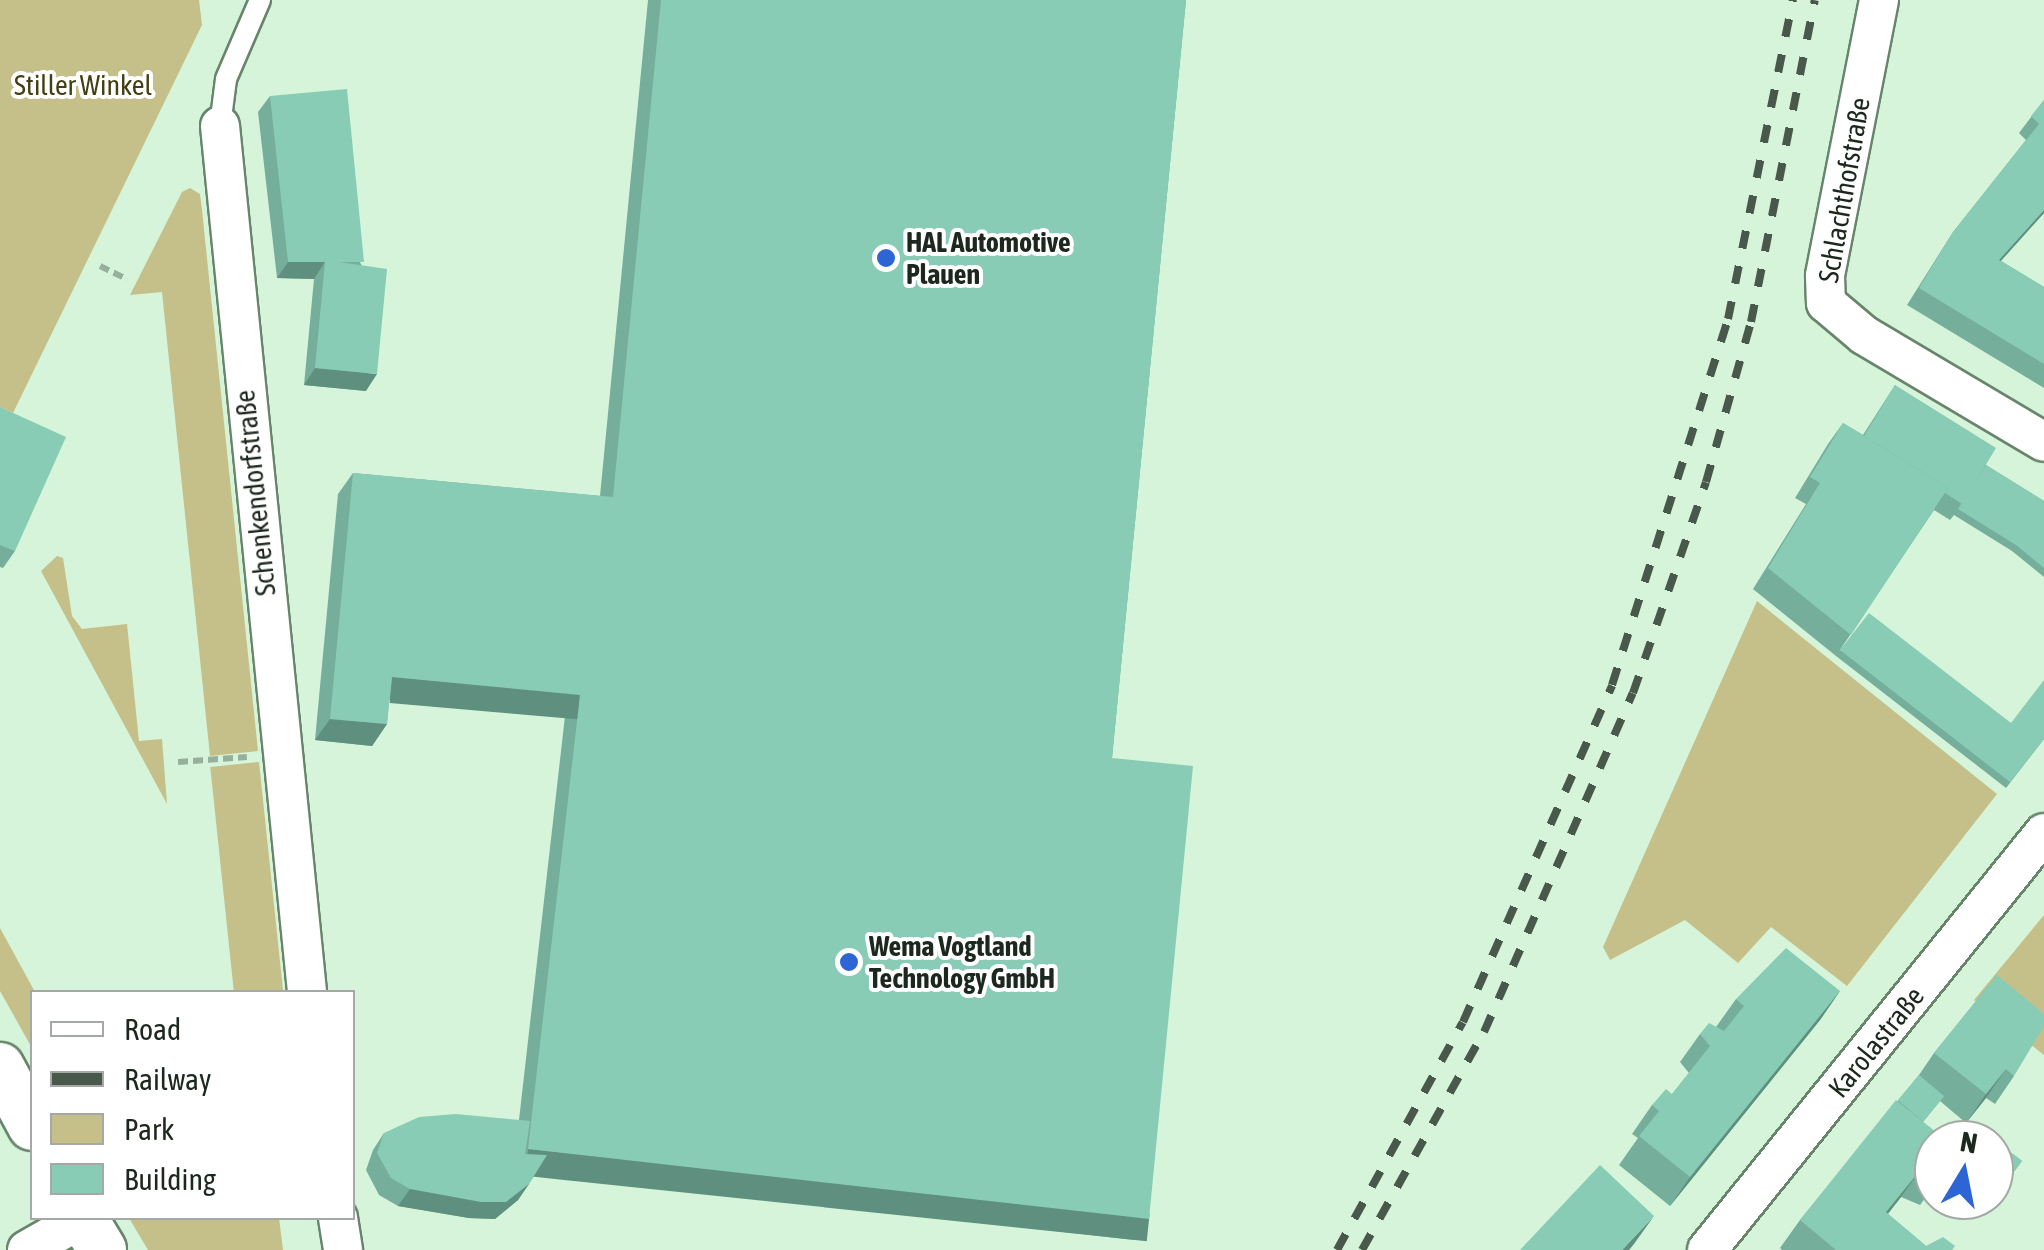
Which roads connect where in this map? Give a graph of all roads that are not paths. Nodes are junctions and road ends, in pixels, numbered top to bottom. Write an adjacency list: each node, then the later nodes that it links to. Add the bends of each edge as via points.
1 (260, 0): 3 (lane, Schenkendorfstraße, via 226,78)
2 (1878, 0): 4 (street, Schlachthofstraße, via 1826,303 1864,335)
3 (220, 126): 6 (street, Schenkendorfstraße)
4 (2044, 442)
5 (2044, 833): 13 (street, Karolastraße)
6 (306, 990)
7 (0, 1067): 8 (street)
8 (30, 1122)
9 (79, 1220): 14 (street)
10 (84, 1220): 15 (street)
11 (319, 1220): 16 (street)
12 (338, 1220): 17 (street)
13 (1714, 1248)
14 (26, 1250)
15 (102, 1250)
16 (318, 1250)
17 (343, 1250)

